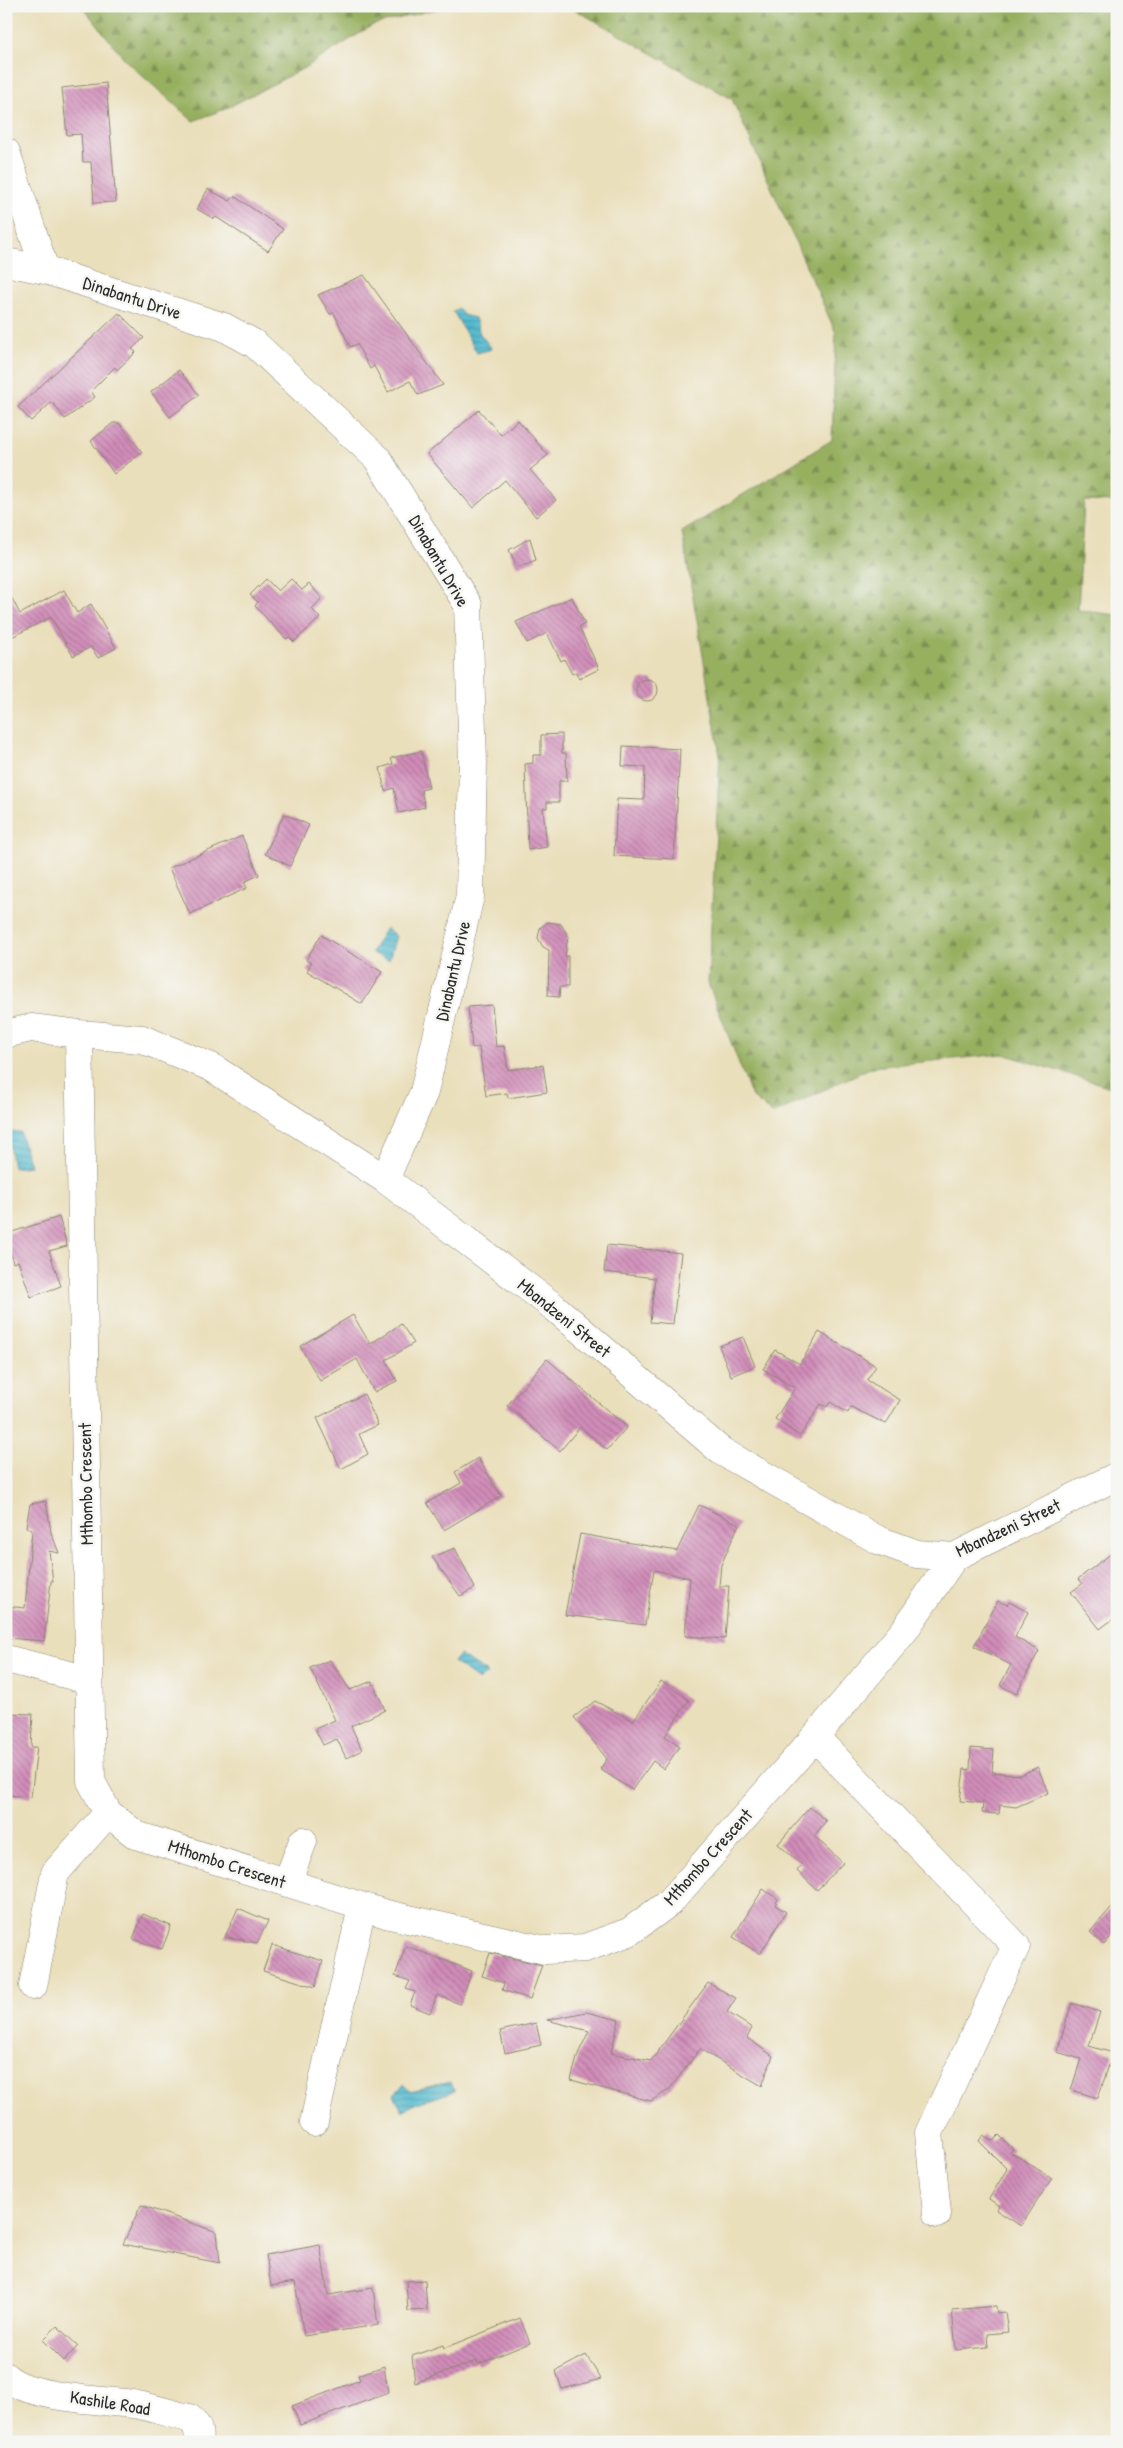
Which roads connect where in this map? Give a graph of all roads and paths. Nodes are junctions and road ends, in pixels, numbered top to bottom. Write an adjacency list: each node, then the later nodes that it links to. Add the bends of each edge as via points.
1 (6, 152): 3 (street)
2 (6, 262): 3 (street, Dinabantu Drive)
3 (45, 270): 6 (street, Dinabantu Drive, via 224,327 255,344 376,458 468,605 473,763 470,896 424,1092)
4 (6, 1034): 5 (street, Mbandzeni Street, via 31,1028)
5 (79, 1034): 6 (street, Mbandzeni Street, via 142,1039 211,1067); 10 (street, Mthombo Crescent)
6 (384, 1179): 8 (street, Mbandzeni Street, via 554,1307 721,1451 878,1540 917,1554)
7 (1117, 1476): 8 (street, Mbandzeni Street)
8 (954, 1557): 11 (street, Mthombo Crescent, via 904,1631)
9 (6, 1660): 10 (street)
10 (89, 1680): 12 (street, Mthombo Crescent, via 91,1781)
11 (815, 1737): 15 (street, Mthombo Crescent, via 670,1902 629,1932 585,1948 545,1950); 18 (street, via 1016,1946 930,2133)
12 (108, 1813): 14 (street, Mthombo Crescent, via 136,1835); 16 (street, via 55,1873)
13 (303, 1841): 14 (street)
14 (286, 1883): 15 (street, Mthombo Crescent)
15 (362, 1907): 17 (street)
16 (33, 1986)
17 (314, 2122)
18 (937, 2214)
19 (6, 2377): 20 (street, Kashile Road, via 32,2391 136,2404 189,2418 198,2431)
20 (198, 2442)

